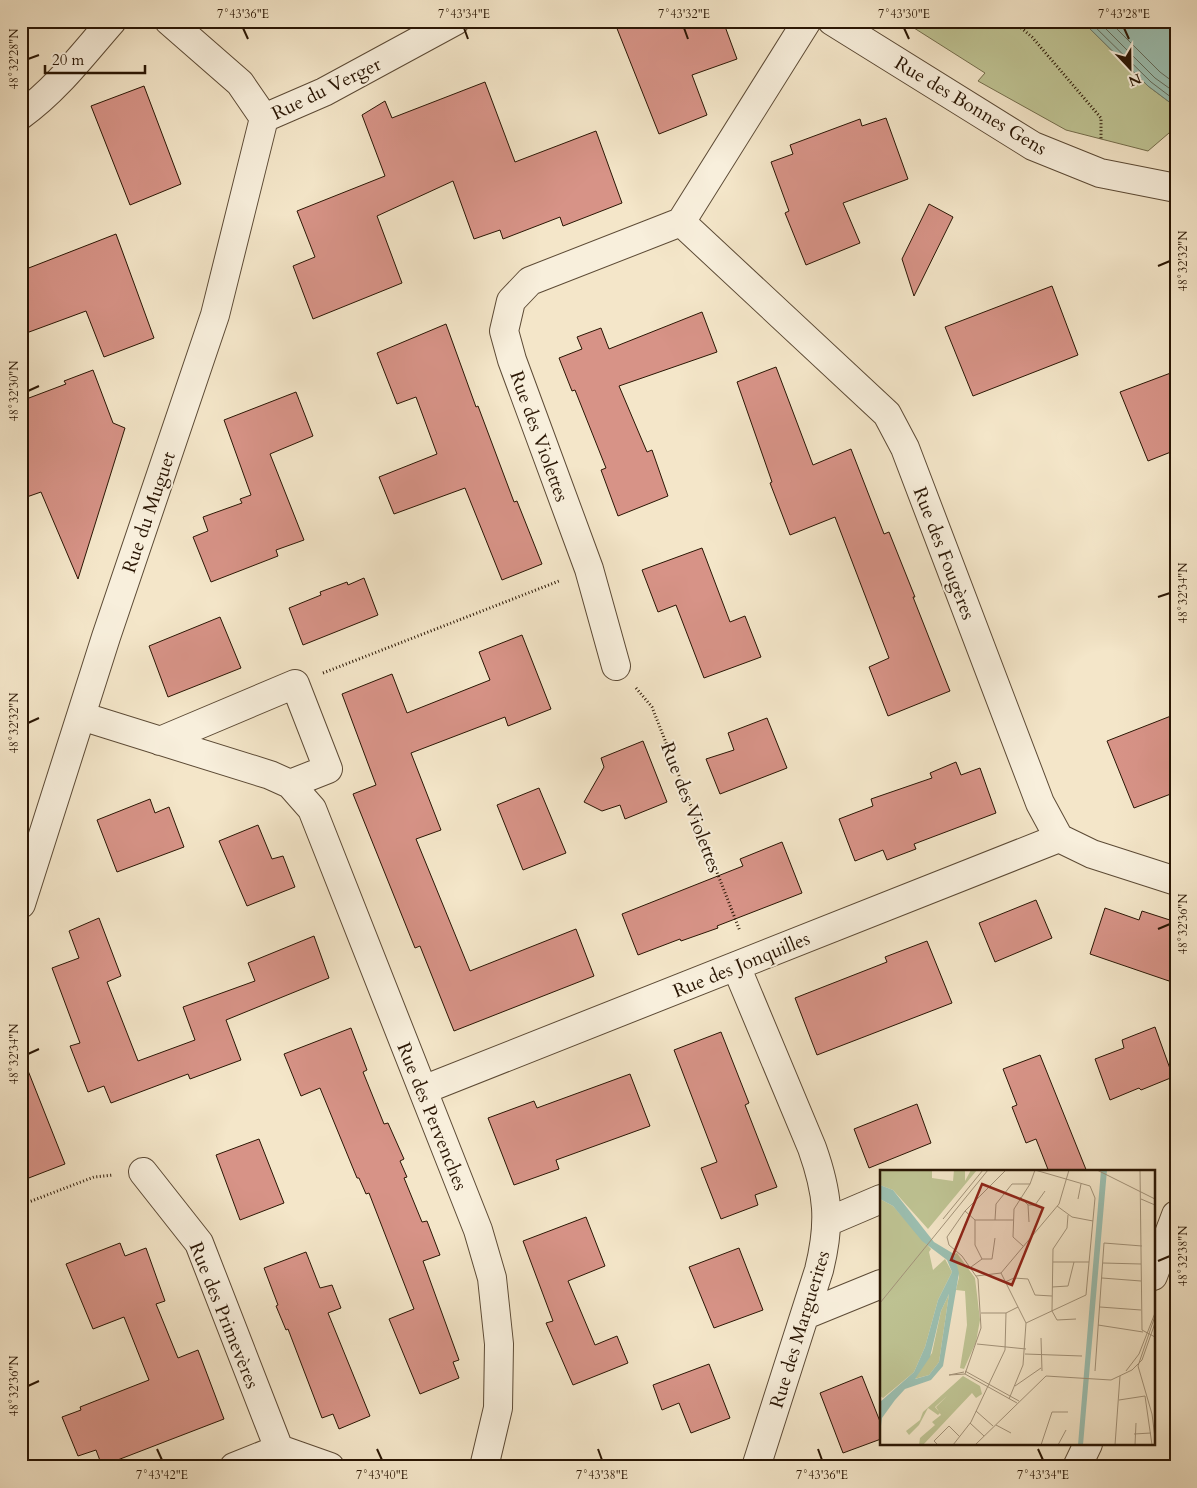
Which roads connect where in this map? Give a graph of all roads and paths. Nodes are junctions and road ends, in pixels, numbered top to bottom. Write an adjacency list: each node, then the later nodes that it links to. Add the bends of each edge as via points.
1 (112, 21): 7 (street, via 56,86)
2 (169, 21): 8 (street, Rue du Verger, via 240,83)
3 (455, 21): 8 (street, Rue du Verger, via 324,92)
4 (807, 21): 11 (street)
5 (832, 21): 9 (street, Rue des Bonnes Gens, via 1033,146)
6 (1013, 21): 9 (path, via 1032,37 1101,118)
7 (21, 115)
8 (264, 118): 15 (street, Rue du Muguet, via 215,315)
9 (1100, 172): 10 (street, Rue des Bonnes Gens)
10 (1176, 188)
11 (681, 222): 12 (street, Rue des Violettes, via 530,281 511,301 504,331 512,360); 19 (street, Rue des Fougères, via 887,414 905,448 1040,803)
12 (589, 569): 13 (street, Rue des Violettes); 14 (path)
13 (616, 666): 22 (path, Rue des Violettes, via 652,707)
14 (295, 684): 16 (street); 17 (street, via 328,769)
15 (81, 716): 16 (street, Rue des Pervenches); 18 (street, Rue du Muguet)
16 (160, 741): 17 (street, Rue des Pervenches)
17 (290, 784): 23 (street, Rue des Pervenches, via 312,809)
18 (33, 836): 21 (street, Rue du Muguet)
19 (1059, 838): 20 (street, via 1092,854); 22 (street, Rue des Jonquilles)
20 (1176, 881)
21 (21, 904)
22 (744, 963): 23 (street, Rue des Jonquilles); 28 (street, Rue des Marguerites, via 821,1173)
23 (423, 1090): 36 (street, Rue des Pervenches, via 478,1230 492,1278 499,1344 498,1408)
24 (143, 1172): 26 (path, via 94,1177); 33 (street, Rue des Primevères, via 199,1243)
25 (880, 1199): 28 (street)
26 (21, 1205)
27 (1176, 1215): 29 (street)
28 (827, 1222): 31 (street, Rue des Marguerites, via 819,1270)
29 (1154, 1273)
30 (880, 1284): 31 (street)
31 (805, 1315): 37 (street, Rue des Marguerites)
32 (1087, 1446): 38 (street)
33 (279, 1449): 34 (street); 35 (street)
34 (234, 1467)
35 (330, 1467)
36 (484, 1467)
37 (756, 1467)
38 (1077, 1467)

